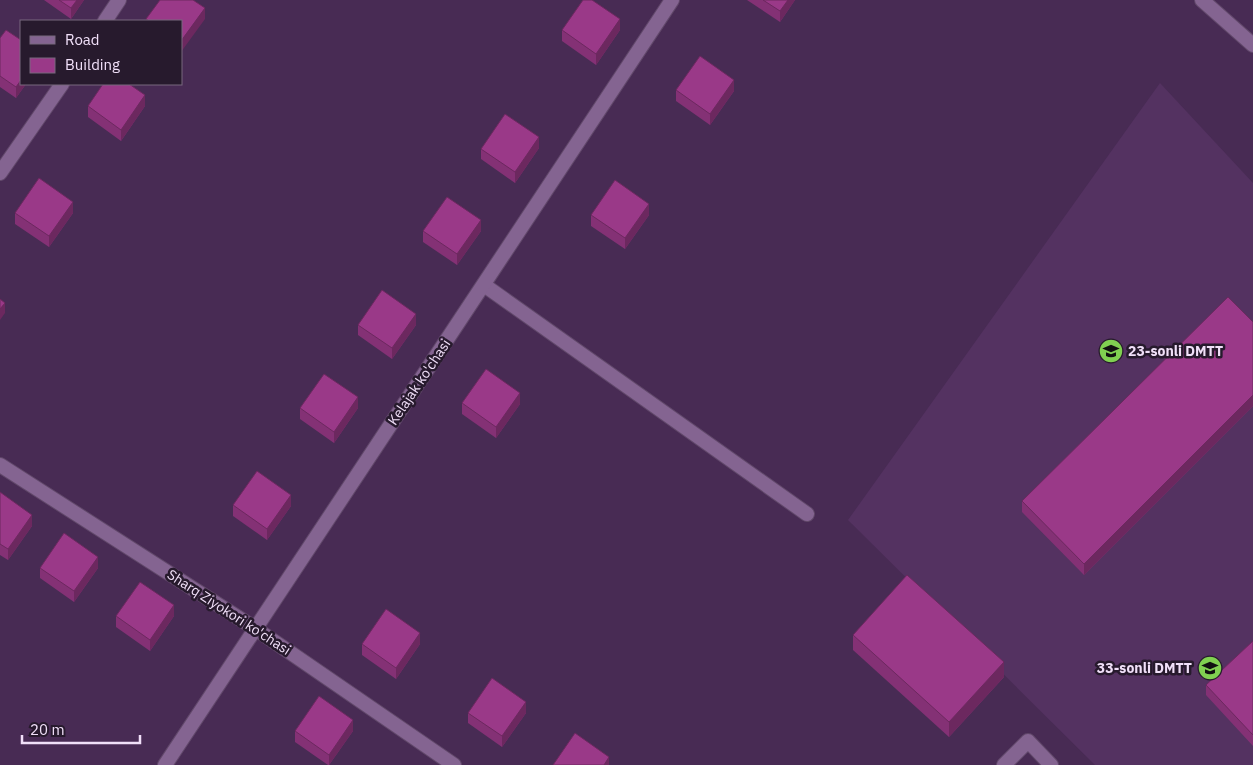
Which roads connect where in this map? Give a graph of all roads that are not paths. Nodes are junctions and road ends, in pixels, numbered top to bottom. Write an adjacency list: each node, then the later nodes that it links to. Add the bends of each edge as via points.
1 (119, 0): 4 (street)
2 (672, 0): 8 (street, Kelajak ko'chasi)
3 (1202, 0): 5 (street)
4 (106, 20)
5 (1253, 45)
6 (61, 85): 7 (street)
7 (0, 173)
8 (484, 285): 10 (street); 11 (street, Kelajak ko'chasi)
9 (0, 465): 11 (street, Sharq Ziyokori ko'chasi)
10 (808, 514)
11 (256, 628): 12 (street, Kelajak ko'chasi); 13 (street, Sharq Ziyokori ko'chasi)
12 (165, 765)
13 (454, 765)
14 (1004, 765): 15 (street, via 1028,741)
15 (1052, 765)

